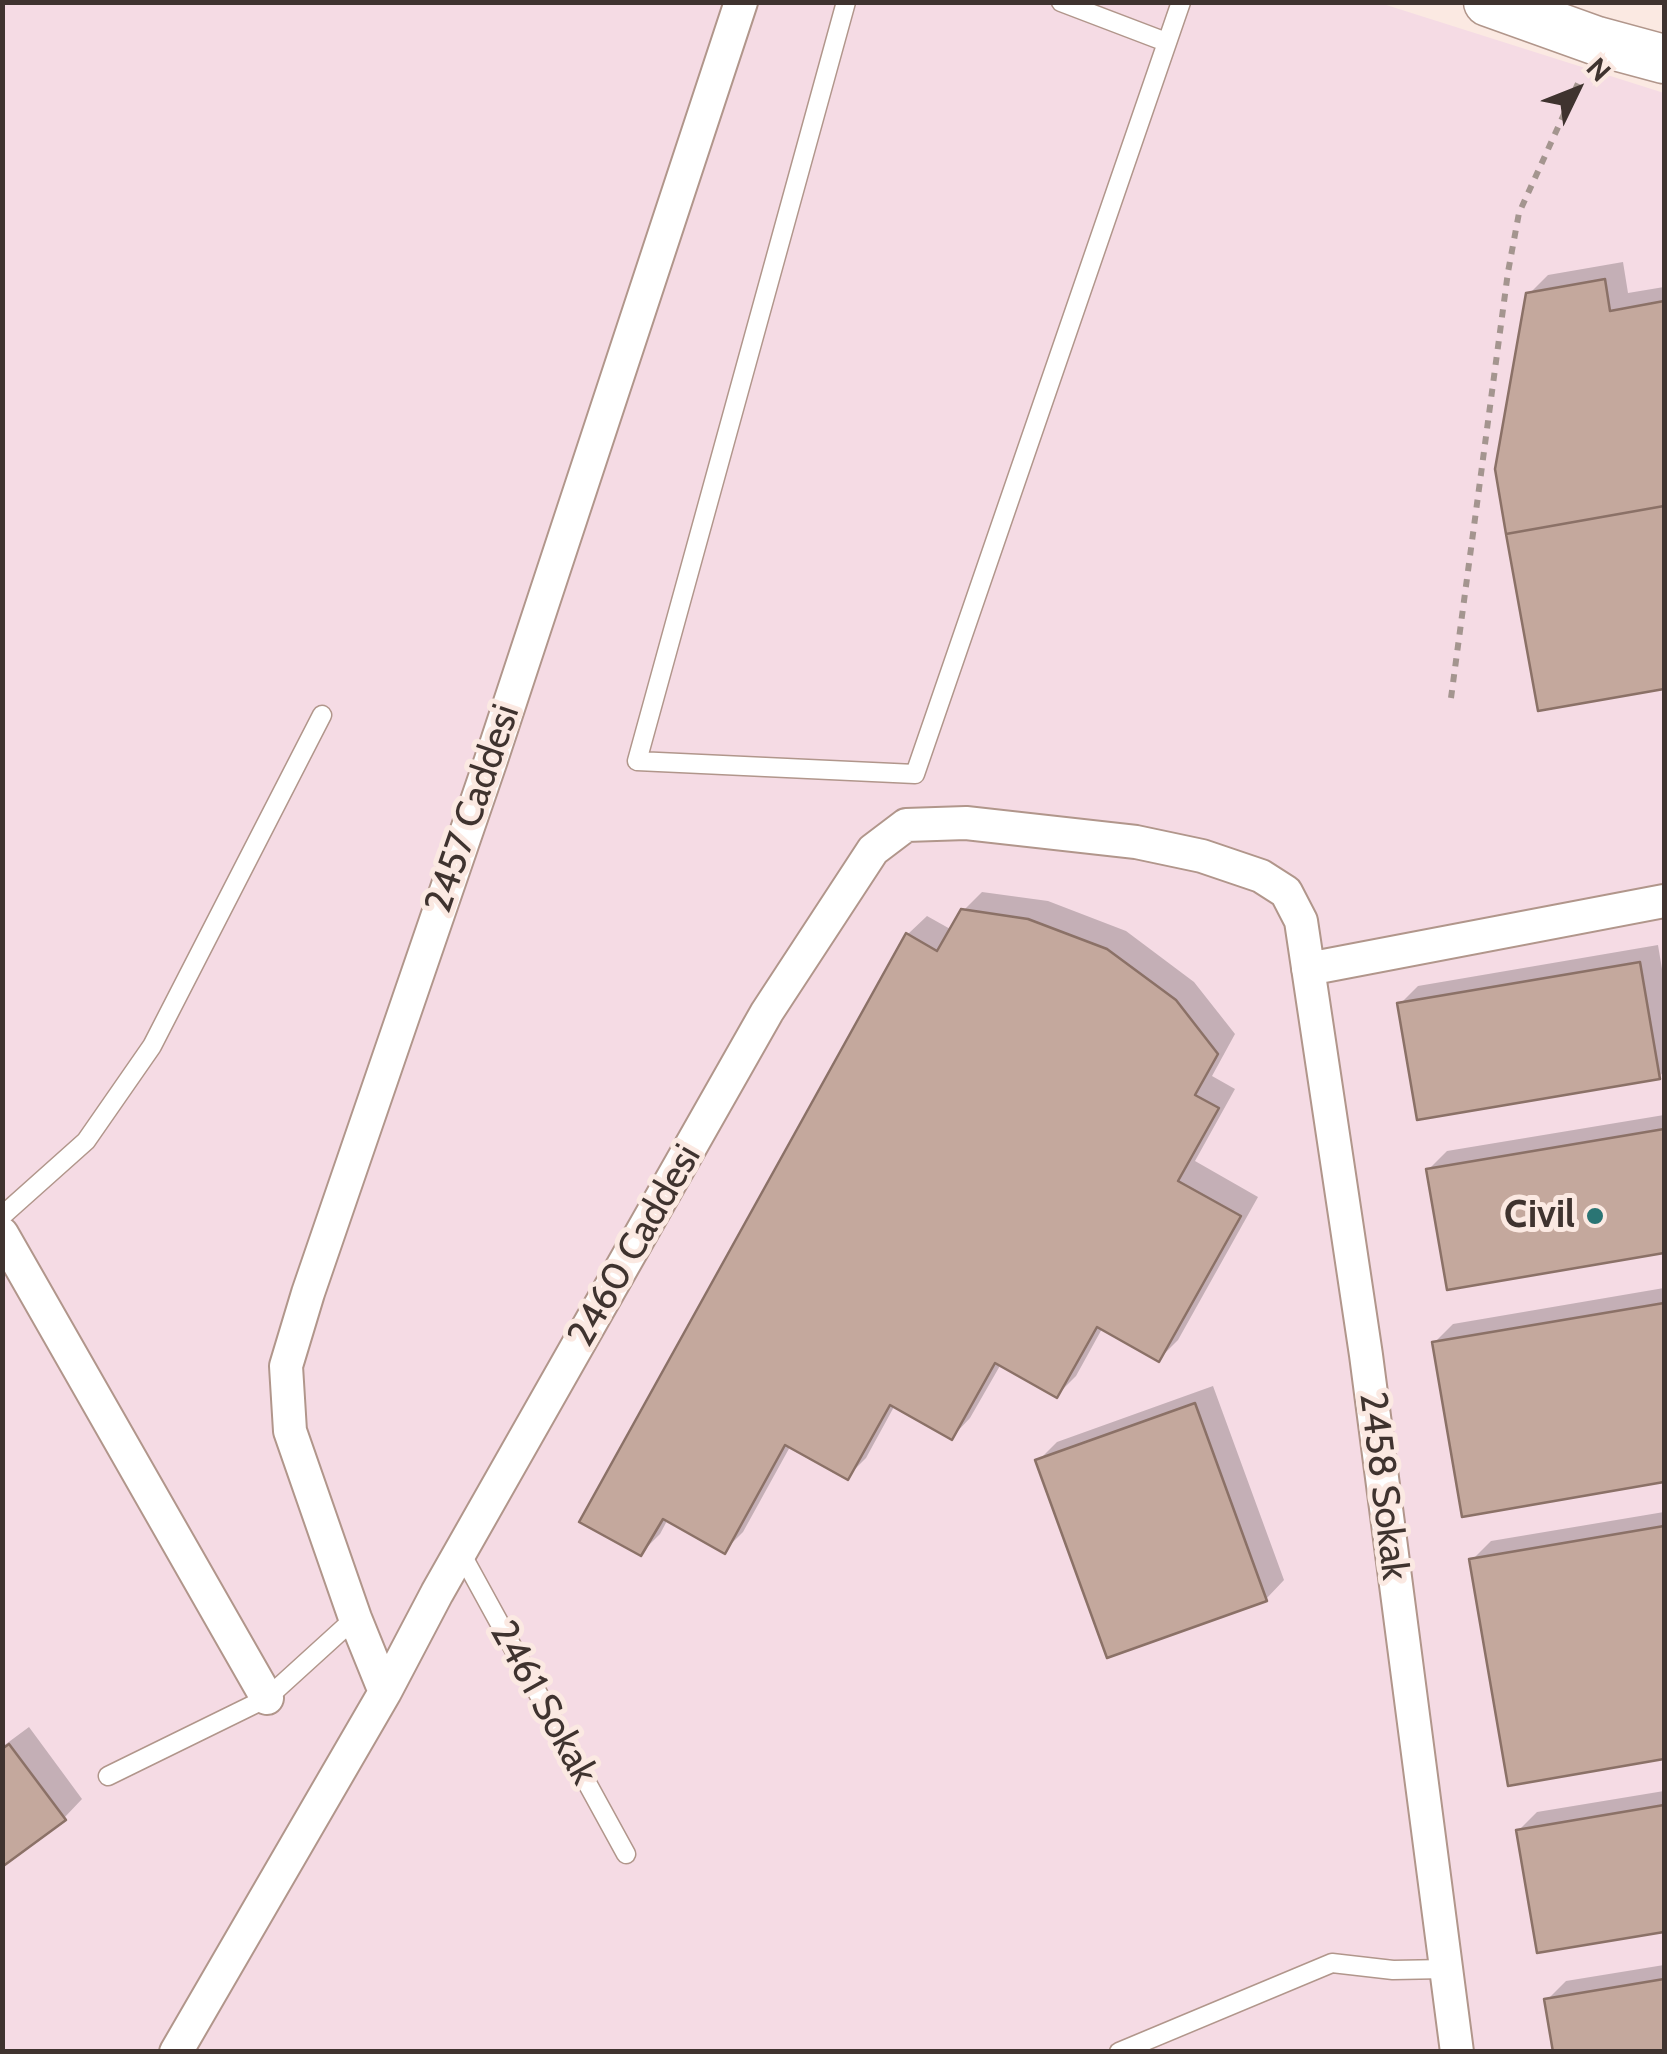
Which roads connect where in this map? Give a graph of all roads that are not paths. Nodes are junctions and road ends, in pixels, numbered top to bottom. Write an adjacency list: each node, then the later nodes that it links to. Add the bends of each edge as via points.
1 (741, 2): 15 (street, 2457 Caddesi, via 286,1366 290,1431)
2 (846, 2): 6 (lane, via 637,761 915,774)
3 (1061, 2): 6 (lane)
4 (1181, 2): 6 (lane)
5 (1488, 2): 7 (street)
6 (1166, 42)
7 (1664, 59)
8 (322, 715): 12 (lane, via 152,1046 86,1142)
9 (1664, 901): 11 (street)
10 (1301, 921): 11 (street, 2458 Sokak); 14 (street, 2460 Caddesi, via 1286,892 1261,876 1136,842 966,823 906,825 884,841 767,1012)
11 (1308, 969): 20 (street, 2458 Sokak)
12 (2, 1216)
13 (2, 1234): 17 (street)
14 (461, 1552): 16 (street, 2460 Caddesi); 19 (lane, 2461 Sokak)
15 (355, 1618): 16 (street, 2457 Caddesi); 17 (lane)
16 (386, 1692): 21 (street, 2460 Caddesi)
17 (267, 1698): 18 (lane)
18 (108, 1776)
19 (626, 1854)
20 (1446, 1968): 22 (lane, via 1332,1963); 23 (street, 2458 Sokak)
21 (176, 2052)
22 (1119, 2052)
23 (1457, 2052)

